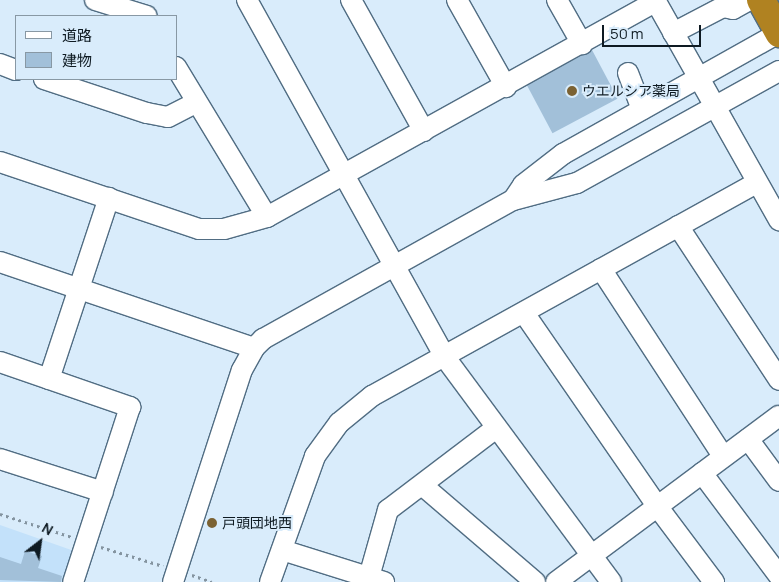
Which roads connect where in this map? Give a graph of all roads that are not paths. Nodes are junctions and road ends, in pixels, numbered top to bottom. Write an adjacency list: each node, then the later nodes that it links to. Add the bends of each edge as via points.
1 (95, 0): 10 (street)
2 (142, 0): 11 (street)
3 (247, 0): 28 (street)
4 (350, 0): 26 (street)
5 (457, 0): 22 (street)
6 (557, 0): 14 (street)
7 (656, 0): 13 (street); 14 (street)
8 (749, 0): 13 (street, via 733,9 724,6 703,24)
9 (761, 0): 12 (highway)
10 (145, 15)
11 (148, 15)
12 (779, 33): 20 (street)
13 (671, 38): 20 (street)
14 (582, 44): 22 (street)
15 (0, 64): 16 (street)
16 (15, 70)
17 (178, 71): 23 (street)
18 (779, 71): 24 (street)
19 (628, 73): 25 (street)
20 (698, 77): 24 (street); 25 (street)
21 (47, 80): 23 (street, via 147,113 168,116)
22 (506, 87): 26 (street)
23 (196, 103): 32 (street)
24 (714, 107): 29 (street); 31 (street, via 577,183)
25 (642, 109): 31 (street, via 563,154 523,185)
26 (424, 131): 28 (street)
27 (0, 162): 30 (street)
28 (343, 176): 32 (street); 36 (street)
29 (757, 183): 33 (street); 34 (street)
30 (109, 198): 32 (street, via 199,229 224,229); 38 (street)
31 (513, 200): 36 (street)
32 (267, 217)
33 (779, 220)
34 (678, 226): 37 (street); 44 (street)
35 (0, 262): 38 (street)
36 (394, 266): 40 (street, via 276,330); 41 (street)
37 (601, 269): 39 (street); 48 (street)
38 (78, 289): 40 (street); 43 (street)
39 (524, 313): 41 (street); 54 (street)
40 (254, 348): 57 (street, via 242,370)
41 (444, 356): 46 (street); 55 (street, via 372,396 339,422 316,456)
42 (0, 362): 43 (street)
43 (49, 379): 53 (street, via 130,408)
44 (779, 380)
45 (779, 416): 47 (street)
46 (496, 428): 52 (street); 56 (street)
47 (748, 439): 48 (street); 51 (street)
48 (724, 456): 50 (street)
49 (0, 459): 53 (street)
50 (702, 473): 54 (street); 58 (street)
51 (779, 481)
52 (422, 485): 59 (street, via 388,510); 62 (street)
53 (103, 492): 60 (street)
54 (657, 506): 56 (street); 65 (street)
55 (282, 550): 59 (street); 61 (street)
56 (591, 556): 63 (street); 64 (street)
57 (175, 576)
58 (779, 576)
59 (376, 579)
60 (73, 582)
61 (270, 582)
62 (535, 582)
63 (556, 582)
64 (611, 582)
65 (714, 582)

